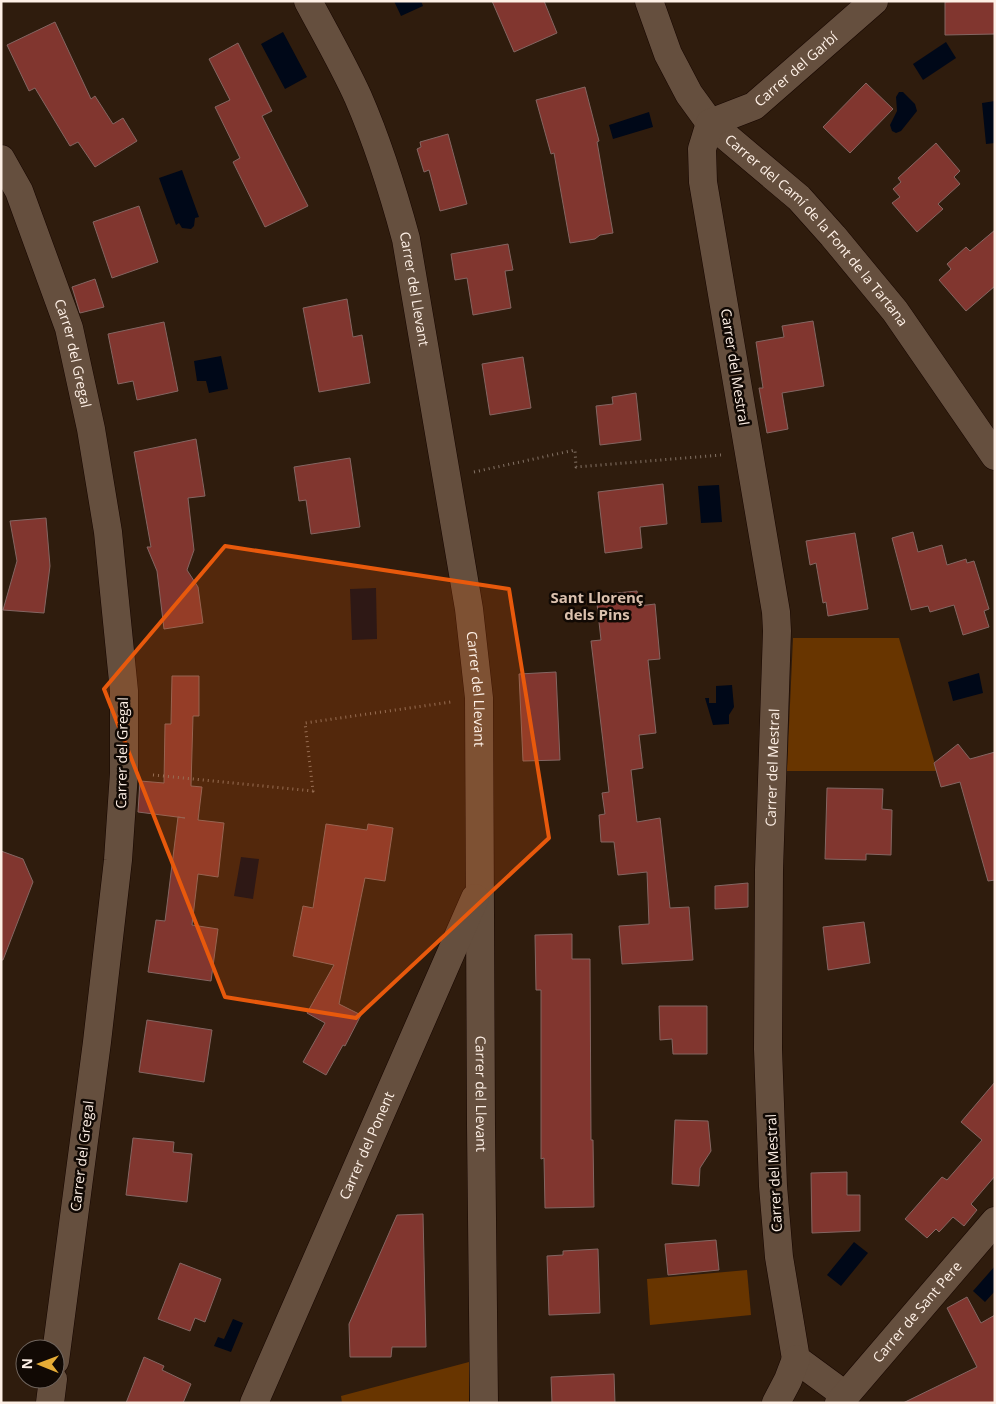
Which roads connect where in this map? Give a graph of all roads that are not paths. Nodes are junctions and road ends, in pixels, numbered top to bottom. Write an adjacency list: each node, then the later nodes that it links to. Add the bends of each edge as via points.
1 (308, 1): 7 (street, Carrer del Llevant, via 357,96 380,152 406,239 469,609 479,698)
2 (650, 1): 4 (street, Carrer del Camí de la Font de la Tartana, via 668,54 688,94)
3 (874, 1): 4 (street, Carrer del Garbí, via 754,106)
4 (710, 123): 6 (street, Carrer del Camí de la Font de la Tartana, via 799,198 833,236 895,311); 10 (street, Carrer del Mestral, via 702,149 703,182 776,612 768,1049 779,1257)
5 (1, 159): 9 (street, Carrer del Gregal, via 19,191 69,328 91,429 108,532 124,691 124,772 118,860)
6 (995, 456)
7 (479, 888): 14 (street, Carrer del Ponent); 15 (street, Carrer del Llevant)
8 (995, 1221): 12 (street, Carrer de Sant Pere)
9 (58, 1339)
10 (796, 1359): 12 (street); 16 (street)
11 (52, 1389): 13 (street)
12 (842, 1399)
13 (50, 1403)
14 (254, 1403)
15 (484, 1403)
16 (776, 1403)

